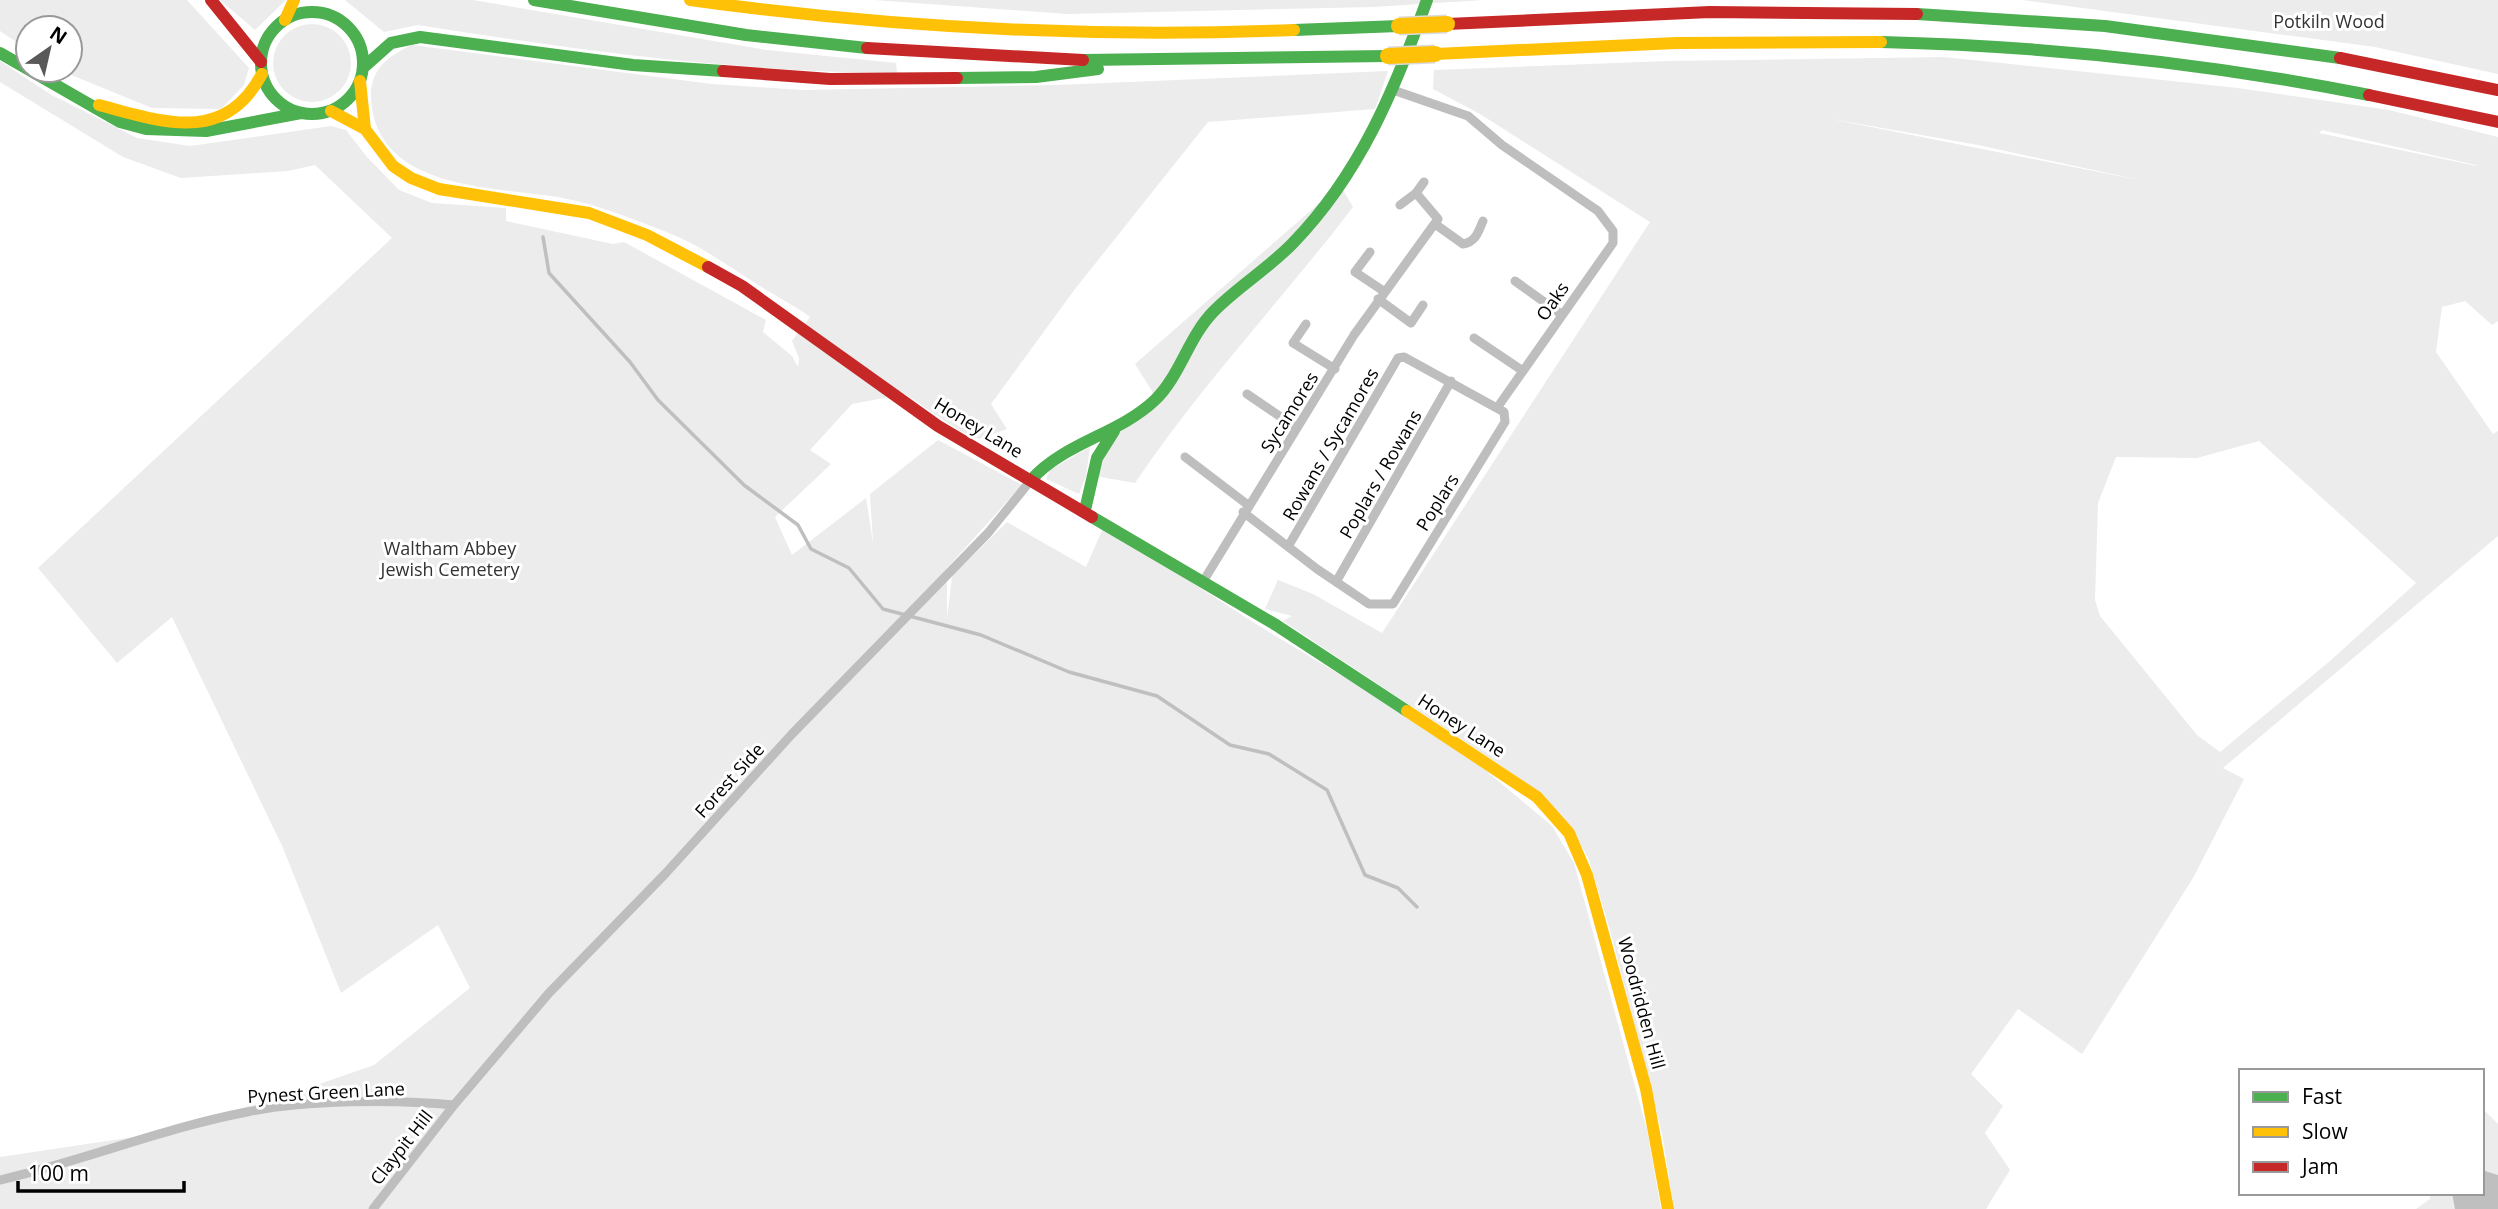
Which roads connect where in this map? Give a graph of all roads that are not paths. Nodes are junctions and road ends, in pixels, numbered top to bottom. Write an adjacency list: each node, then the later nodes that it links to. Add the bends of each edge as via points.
1 (211, 0): 11 (main road)
2 (294, 0): 8 (main road)
3 (324, 0): 7 (main road)
4 (534, 0): 10 (main road, via 671,25 840,47 1023,60)
5 (690, 0): 14 (main road, bridge, via 829,19 1005,31 1180,34 1785,11 1908,13 2046,21 2270,47)
6 (1427, 0): 13 (main road)
7 (335, 18): 8 (main road, via 310,12); 12 (main road, via 355,36)
8 (285, 20): 11 (main road, via 267,40)
9 (0, 53): 15 (main road)
10 (1145, 62): 12 (main road, via 1036,77 830,79 633,65 420,37 391,43); 18 (main road, bridge, via 1749,41 1980,46 2222,70 2342,89)
11 (262, 68): 15 (main road, via 256,93 244,107 223,119 149,118); 17 (main road, via 275,98)
12 (362, 74): 16 (main road, via 347,101); 19 (main road, Honey Lane)
13 (1392, 90): 29 (street, Oaks, via 1468,116 1598,211 1613,231 1613,243); 37 (main road, via 1362,154 1321,212 1261,273 1211,314 1167,387)
14 (2498, 90)
15 (84, 102): 17 (main road, via 120,122 176,132 206,131)
16 (331, 111): 17 (main road); 19 (main road, Honey Lane)
17 (300, 113)
18 (2498, 122)
19 (366, 129): 40 (main road, Honey Lane, via 393,166 439,189 589,213 690,256 742,286 930,421)
20 (1424, 182): 21 (street)
21 (1416, 193): 22 (street); 24 (street, via 1437,215)
22 (1400, 205)
23 (1483, 221): 24 (street, via 1477,236 1463,244)
24 (1435, 224): 27 (street, Sycamores)
25 (1370, 252): 27 (street, via 1355,272)
26 (1514, 281): 29 (street)
27 (1381, 295): 28 (street, via 1411,323); 32 (street, Sycamores)
28 (1423, 305)
29 (1562, 314): 33 (street, Oaks)
30 (1306, 324): 32 (street, via 1293,343)
31 (1474, 338): 33 (street)
32 (1335, 369): 38 (street, Sycamores)
33 (1523, 371): 36 (street, Oaks)
34 (1451, 382): 36 (street); 43 (street, Rowans / Sycamores, via 1398,358); 45 (street, Poplars / Rowans)
35 (1247, 394): 38 (street)
36 (1497, 408): 45 (street, Poplars, via 1504,412 1505,422 1393,604 1369,604)
37 (1117, 428): 40 (main road, via 1073,447); 42 (main road, via 1099,450)
38 (1297, 428): 41 (street, Sycamores)
39 (1185, 457): 41 (street)
40 (1031, 480): 42 (main road, Honey Lane); 47 (street, Forest Side, via 988,533 549,993)
41 (1246, 508): 43 (street); 44 (street, Sycamores)
42 (1084, 510): 44 (main road, Honey Lane)
43 (1290, 545): 45 (street)
44 (1204, 580): 46 (main road, Honey Lane, via 1537,797)
45 (1336, 582)
46 (1556, 815): 50 (main road, Woodridden Hill, via 1587,874 1646,1089)
47 (454, 1105): 48 (street, Pynest Green Lane, via 371,1103 250,1111); 49 (street, Claypit Hill)
48 (0, 1180)
49 (373, 1209)
50 (1668, 1209)

